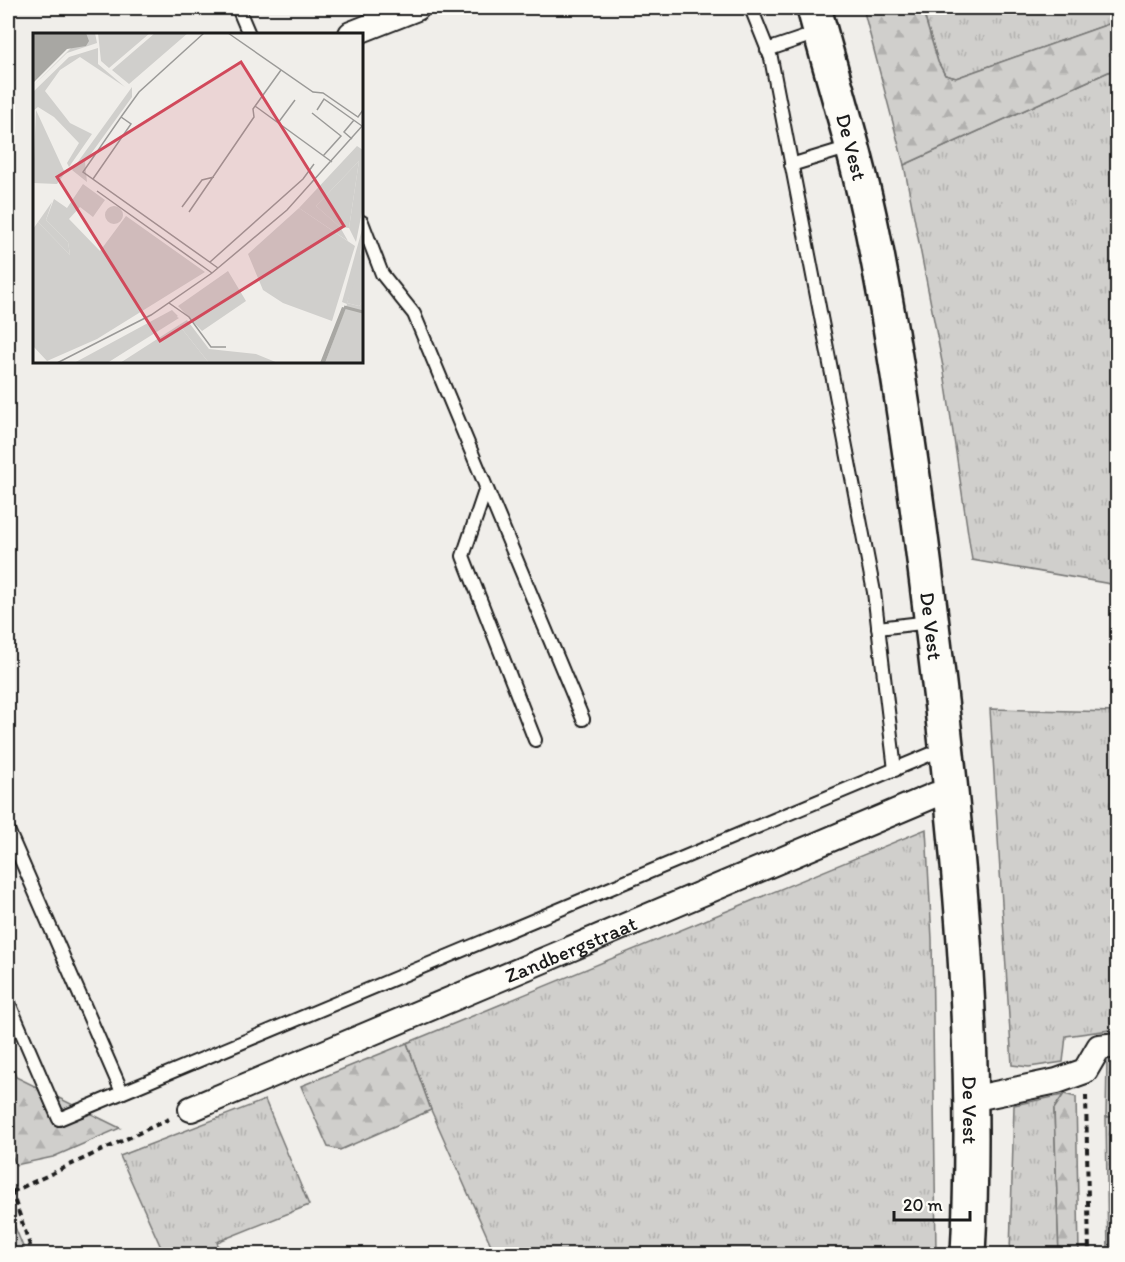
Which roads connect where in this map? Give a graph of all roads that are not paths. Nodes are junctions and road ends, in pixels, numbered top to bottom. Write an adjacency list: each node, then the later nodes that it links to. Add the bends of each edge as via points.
1 (238, 8): 5 (lane)
2 (417, 8): 6 (street)
3 (751, 8): 7 (lane)
4 (817, 20): 7 (lane); 8 (main road, De Vest)
5 (249, 33)
6 (354, 33)
7 (767, 50): 9 (lane)
8 (850, 147): 9 (lane); 12 (main road, De Vest, via 873,232)
9 (791, 165): 13 (lane)
10 (363, 225): 11 (lane, via 382,274 414,314)
11 (486, 488): 14 (lane); 15 (lane, via 462,556)
12 (932, 622): 13 (lane); 16 (main road, De Vest)
13 (878, 628): 17 (lane)
14 (583, 719)
15 (535, 740)
16 (946, 747): 17 (lane); 18 (main road, De Vest)
17 (895, 770): 22 (lane)
18 (952, 792): 23 (main road, De Vest, via 966,954); 24 (street, Zandbergstraat, via 935,795)
19 (8, 830): 22 (lane)
20 (8, 1001): 22 (lane, via 59,1119)
21 (1118, 1045): 23 (street, via 1099,1047 1085,1071 1057,1081)
22 (122, 1092)
23 (971, 1099): 25 (main road, De Vest)
24 (191, 1109)
25 (968, 1254)

